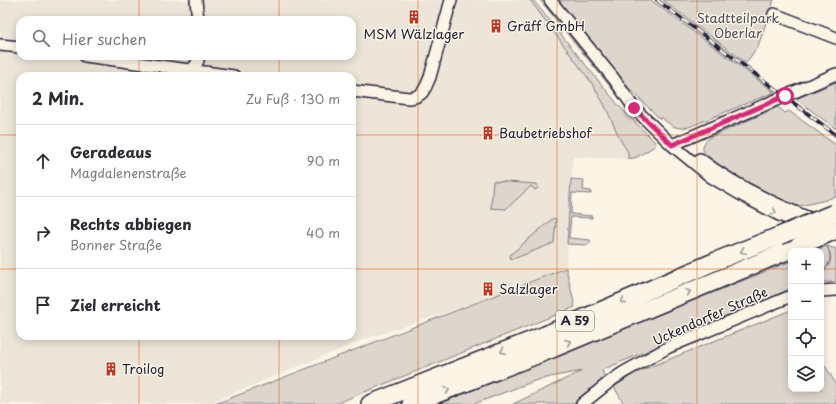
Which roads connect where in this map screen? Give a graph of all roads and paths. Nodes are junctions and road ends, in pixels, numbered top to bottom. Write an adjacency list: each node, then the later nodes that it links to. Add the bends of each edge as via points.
1 (196, 0): 5 (street)
2 (451, 0): 14 (street, via 430,77 422,93 415,98 409,98)
3 (550, 0): 15 (street, via 614,79)
4 (774, 14): 6 (street)
5 (198, 16)
6 (836, 38)
7 (0, 45): 8 (street)
8 (16, 47)
9 (115, 60): 11 (street)
10 (198, 60): 11 (street)
11 (190, 70): 12 (street)
12 (205, 72)
13 (836, 74): 15 (street)
14 (356, 91)
15 (675, 144): 16 (street, via 756,194 797,213); 17 (street, one-way to 17, via 712,177 745,197 779,215)
16 (836, 221): 21 (highway, A 59, one-way to 21, bridge, via 779,236 544,335); 22 (highway, A 59, one-way to 16, bridge, via 552,349 799,246)
17 (836, 238)
18 (836, 290): 19 (street)
19 (824, 291)
20 (788, 297): 23 (street, Uckendorfer Straße, via 670,347 624,372)
21 (370, 404)
22 (411, 404)
23 (582, 404)

